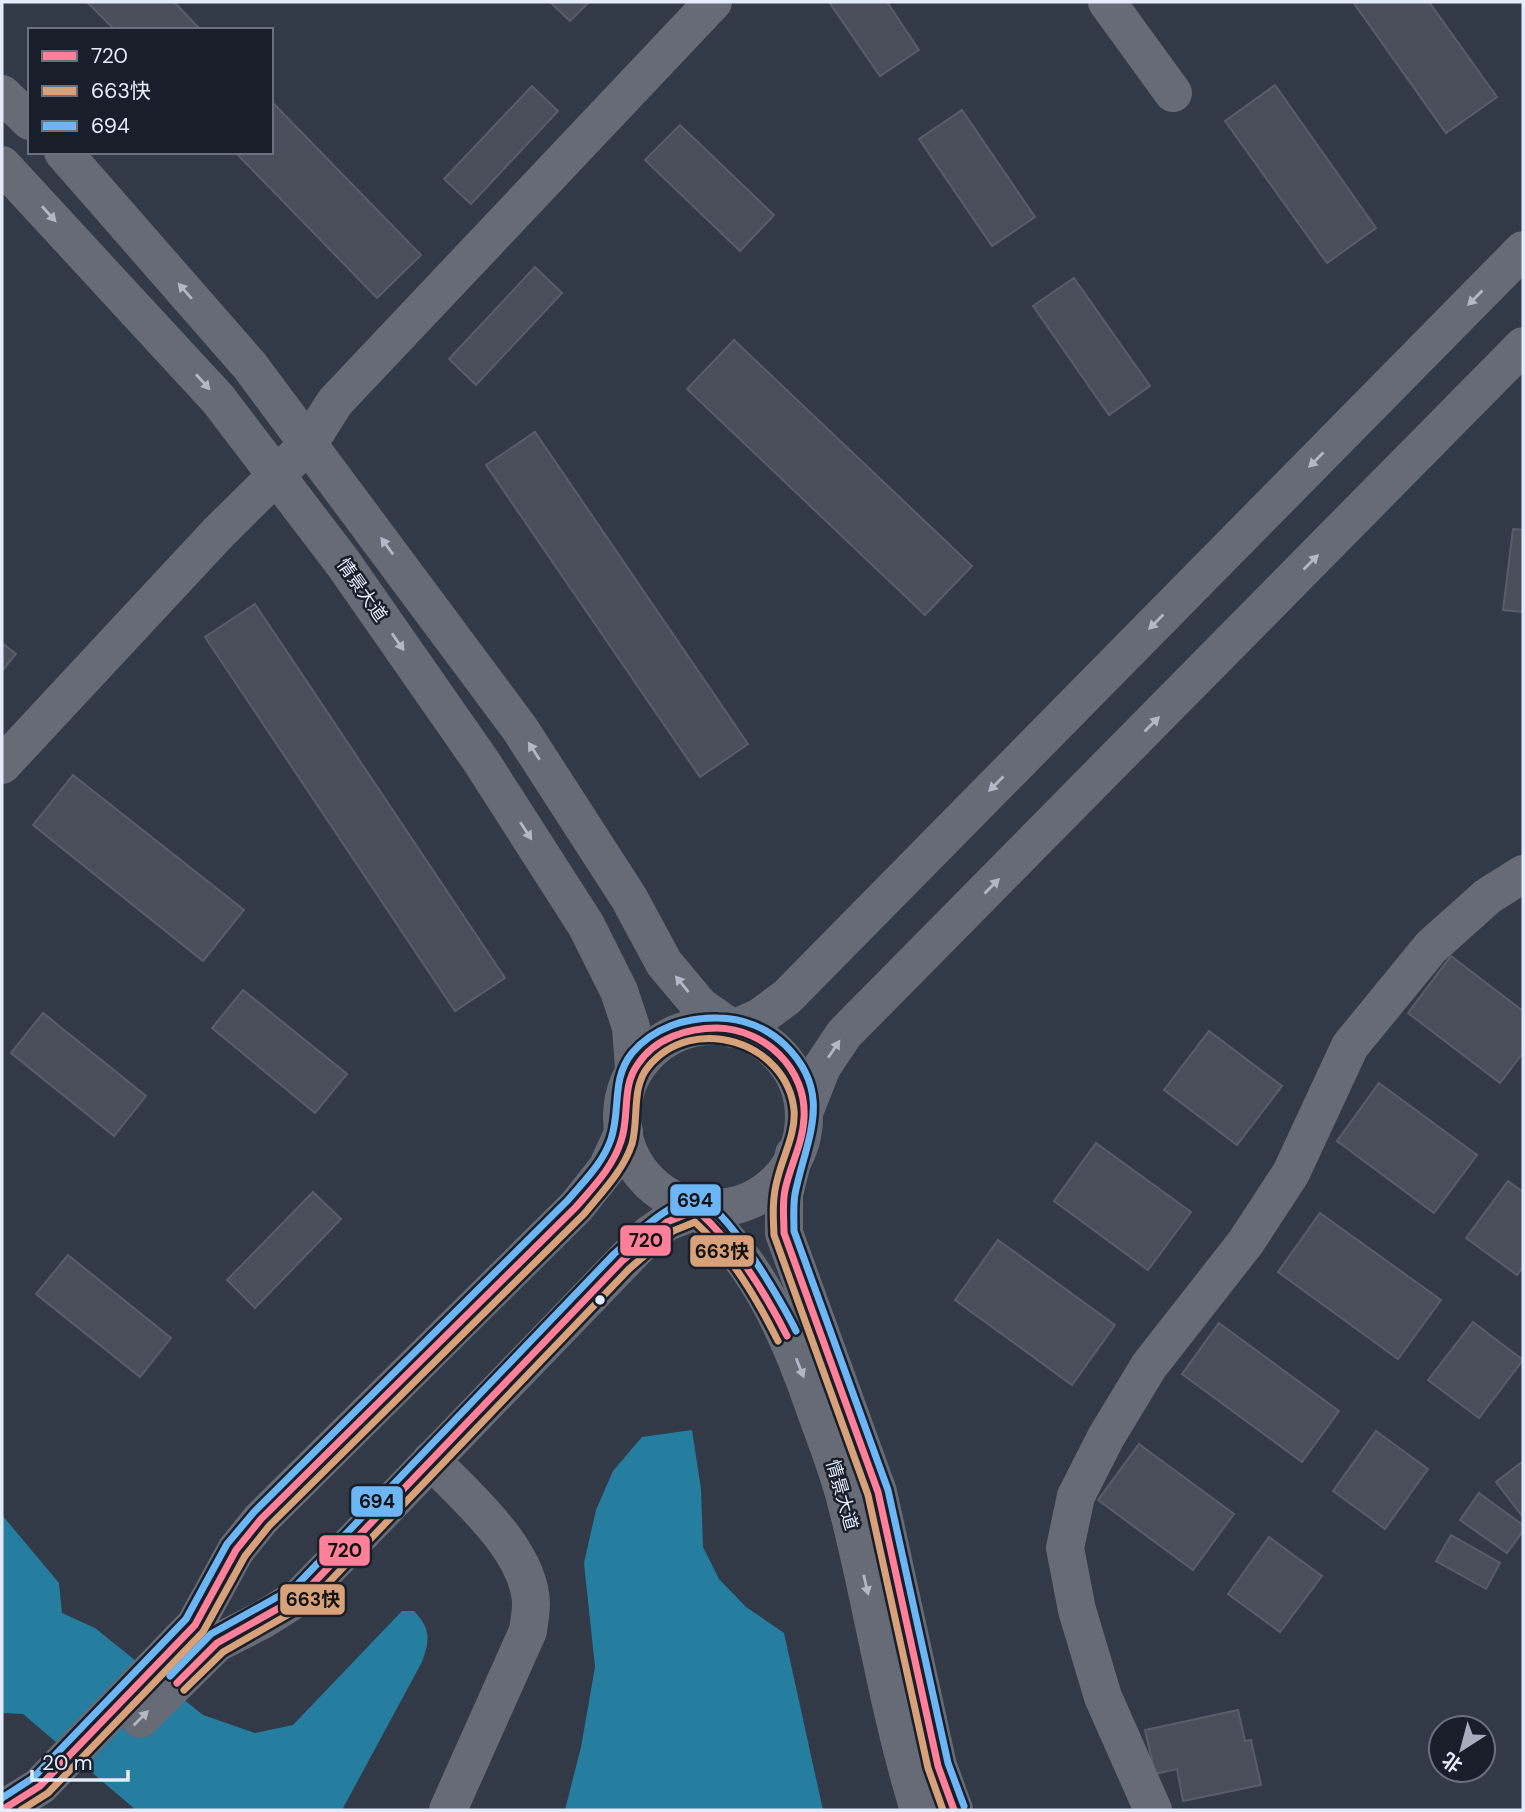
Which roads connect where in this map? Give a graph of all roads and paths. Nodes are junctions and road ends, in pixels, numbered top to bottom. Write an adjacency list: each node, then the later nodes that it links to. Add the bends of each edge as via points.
1 (1107, 2): 3 (street)
2 (696, 7): 10 (street, via 335,402)
3 (1173, 93)
4 (2, 94): 5 (street)
5 (28, 119)
6 (65, 154): 10 (street, one-way to 6, via 250,366)
7 (2, 165): 11 (street, 情景大道, one-way to 11, via 218,399)
8 (1523, 250): 14 (street, one-way to 14, via 787,997)
9 (1523, 346): 16 (street, one-way to 9, via 822,1067 844,1034)
10 (309, 443): 11 (street); 14 (street, one-way to 10, via 700,1006 664,963 629,898 520,729)
11 (277, 476): 12 (street); 15 (street, 情景大道, one-way to 15, via 481,761 586,925 619,991 631,1027)
12 (2, 765)
13 (1519, 876): 27 (street, via 1488,895 1431,947 1350,1046 1291,1172 1246,1242 1149,1366 1105,1437 1076,1496 1065,1548 1077,1610 1103,1697)
14 (733, 1029): 15 (street, via 693,1029 673,1036 644,1055); 16 (street, via 754,1035 779,1053 798,1082)
15 (634, 1069): 17 (street, via 627,1090)
16 (804, 1110): 18 (street)
17 (624, 1131): 19 (street, via 641,1171 655,1187); 21 (street, via 607,1168 548,1236 261,1519 236,1550)
18 (794, 1154): 19 (street, via 778,1178 749,1203); 26 (street, 情景大道, via 784,1194 784,1233 877,1492 938,1766)
19 (697, 1210): 20 (street, via 650,1234); 25 (street, 情景大道, one-way to 25, via 715,1225 757,1282 786,1333 806,1384 847,1502)
20 (431, 1460): 21 (street, via 302,1595); 24 (street, via 496,1528 521,1566 531,1602 528,1631)
21 (168, 1672): 22 (street)
22 (61, 1787): 23 (street, via 40,1786)
23 (2, 1810)
24 (449, 1810)
25 (919, 1810)
26 (954, 1810)
27 (1153, 1810)

